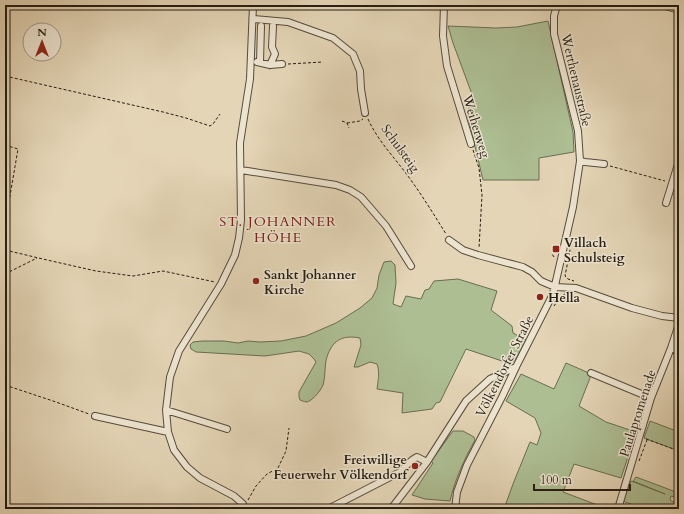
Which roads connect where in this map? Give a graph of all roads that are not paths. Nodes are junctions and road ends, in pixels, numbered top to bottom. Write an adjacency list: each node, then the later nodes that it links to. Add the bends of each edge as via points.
1 (253, 5): 6 (street)
2 (444, 5): 14 (street, Weiherweg, via 443,36 447,66)
3 (557, 5): 15 (street, Werthenaustraße, via 554,34 578,131)
4 (662, 5): 5 (street)
5 (679, 10)
6 (253, 19): 9 (street); 13 (street, via 288,22 333,38 353,54 360,71)
7 (261, 26): 10 (street)
8 (273, 26): 12 (street, via 272,47 275,54)
9 (251, 60): 10 (street); 18 (street, via 240,144)
10 (260, 62): 12 (street)
11 (282, 64): 12 (street)
12 (270, 65)
13 (365, 113)
14 (471, 144)
15 (580, 161): 17 (street); 22 (street, Werthenaustraße, via 573,207)
16 (679, 161): 19 (street)
17 (604, 164)
18 (241, 170): 21 (street, via 336,185 350,190 361,197 386,226); 30 (street, via 241,220 235,255 221,284 179,351 170,377)
19 (666, 203)
20 (449, 240): 22 (street, via 463,250 523,267 541,281)
21 (411, 266)
22 (555, 286): 23 (street, via 576,288 632,308); 27 (street, Völkendorfer Straße)
23 (679, 318)
24 (679, 324): 25 (street, Paulapromenade)
25 (671, 348): 26 (street); 29 (street, Paulapromenade)
26 (679, 351)
27 (516, 367): 34 (street, via 490,379 466,401); 39 (street, Völkendorfer Straße, via 467,465 457,492)
28 (591, 374): 29 (street)
29 (651, 398): 36 (street, Paulapromenade)
30 (166, 410): 32 (street); 33 (street)
31 (95, 416): 33 (street)
32 (227, 429)
33 (168, 432): 35 (street, via 174,450 187,467 200,478 234,496)
34 (427, 462): 37 (street, via 417,457 400,472); 38 (street)
35 (243, 506)
36 (619, 506)
37 (328, 509)
38 (391, 509)
39 (455, 509)

